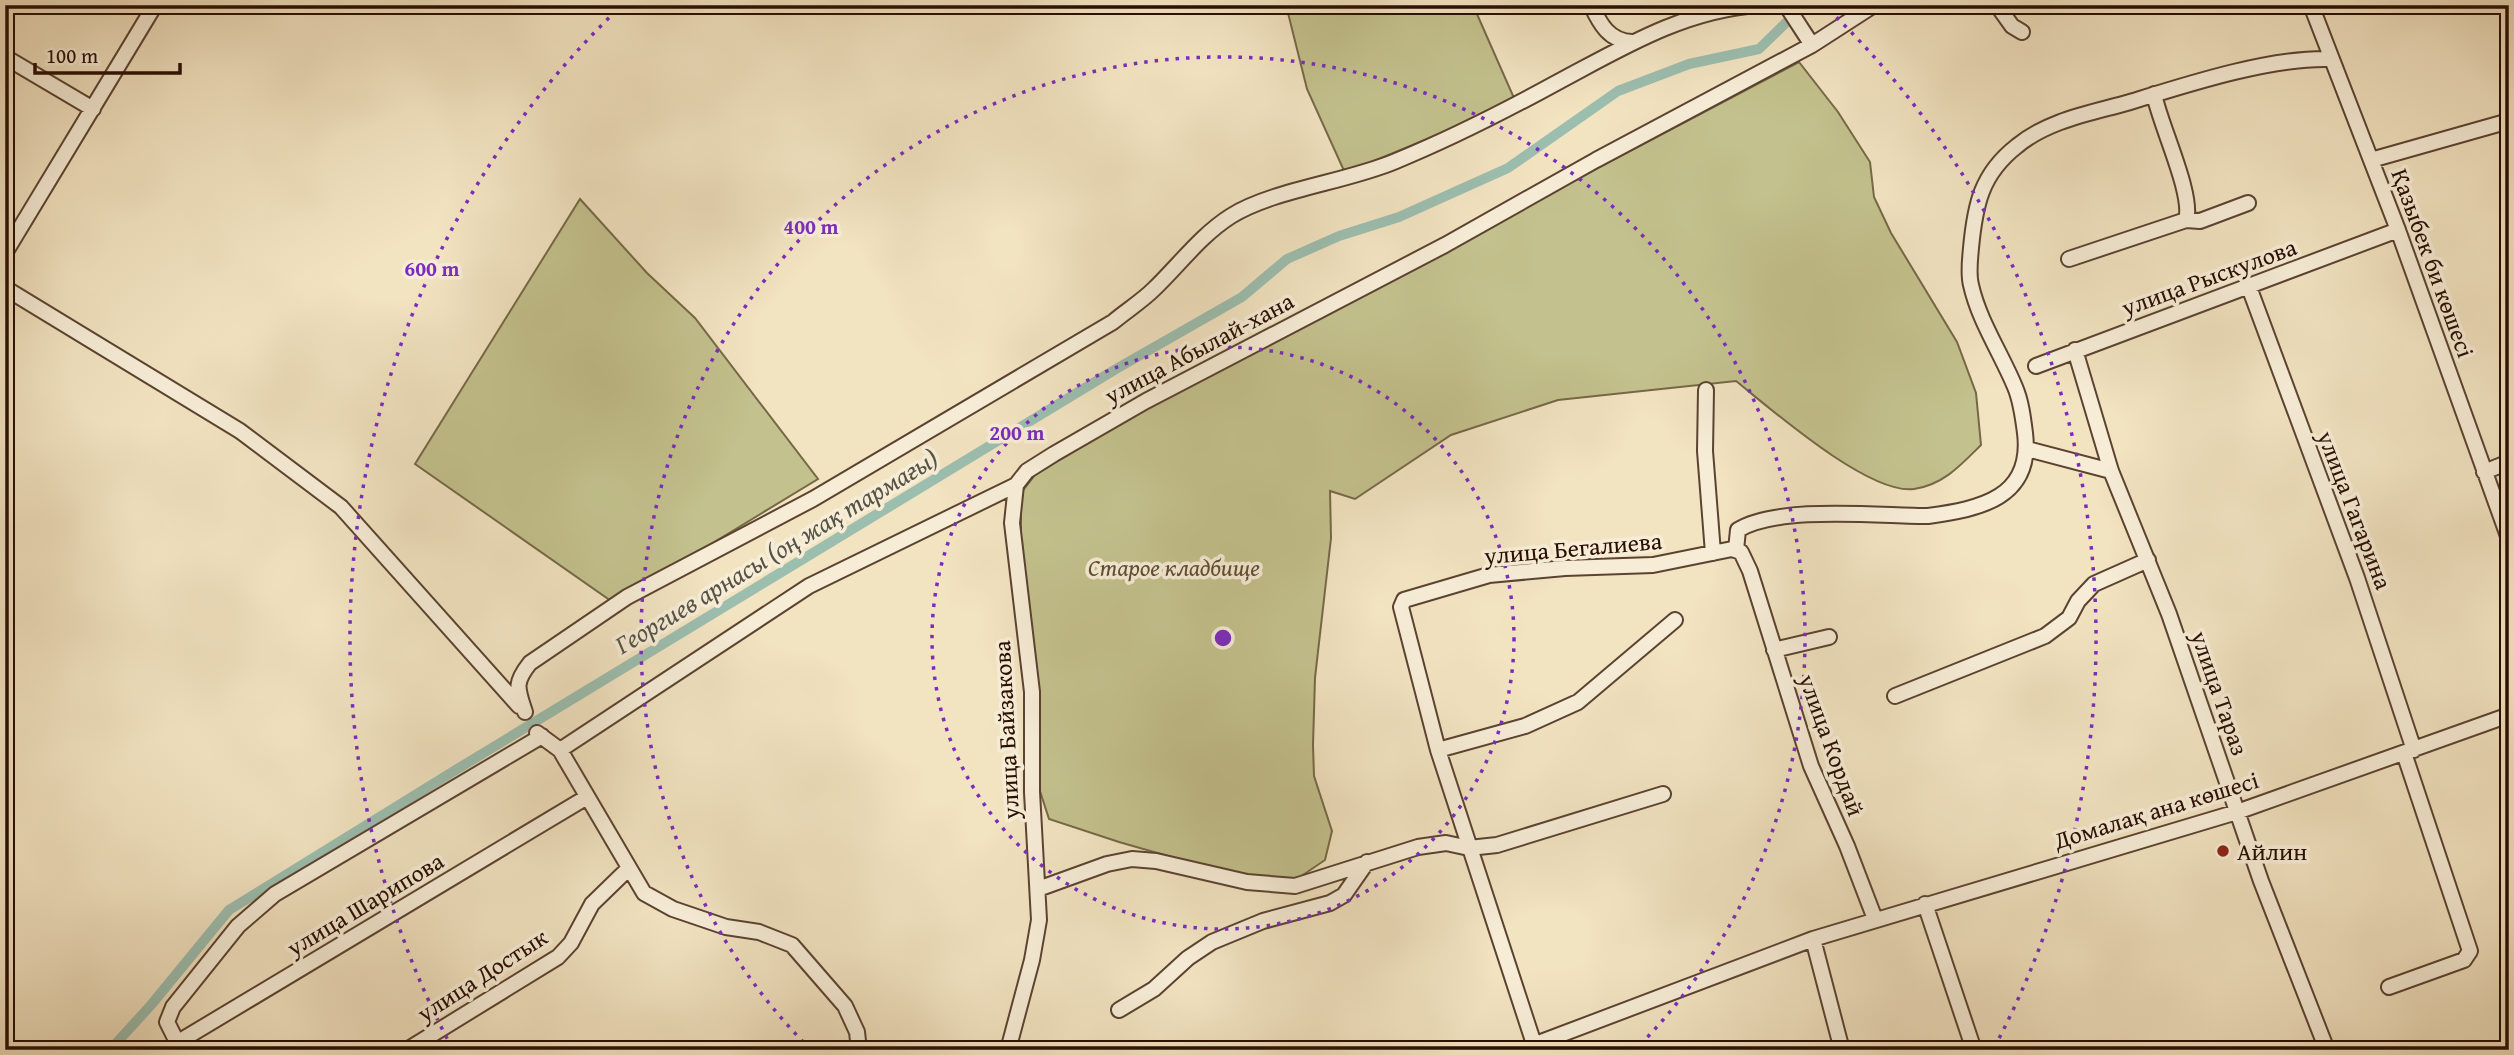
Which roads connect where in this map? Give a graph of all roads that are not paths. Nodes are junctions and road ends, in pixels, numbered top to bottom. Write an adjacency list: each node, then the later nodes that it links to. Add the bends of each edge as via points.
1 (155, 5): 14 (street)
2 (1591, 5): 9 (street, via 1608,34)
3 (1758, 5): 9 (street, via 1694,16)
4 (1874, 5): 10 (street, улица Абылай-хана)
5 (2311, 5): 12 (street, Қазыбек би көшесі)
6 (2002, 8): 8 (street)
7 (1790, 13): 10 (street)
8 (2022, 32)
9 (1632, 42): 23 (street, via 1473,127 1404,158 1231,216 1152,292 1113,322 813,499 627,597 530,663 518,678 525,712 341,507 240,431)
10 (1812, 45): 31 (street, улица Абылай-хана, via 1446,245 1146,401 1027,471)
11 (5, 57): 14 (street)
12 (2331, 59): 13 (street, via 2258,68); 16 (street, Қазыбек би көшесі)
13 (2154, 94): 18 (street, via 2187,200); 27 (street, via 2066,121 2019,144 1999,163 1976,200 1970,283 2016,387)
14 (93, 109): 20 (street)
15 (2509, 121): 16 (street)
16 (2371, 160): 19 (street, Қазыбек би көшесі)
17 (2248, 203): 18 (street, via 2200,221)
18 (2186, 220): 21 (street)
19 (2398, 230): 22 (street, улица Рыскулова); 30 (street, Қазыбек би көшесі)
20 (5, 253)
21 (2069, 259)
22 (2249, 287): 24 (street, улица Рыскулова); 43 (street, улица Гагарина, via 2357,579)
23 (5, 288)
24 (2075, 350): 25 (street, улица Рыскулова); 29 (street, улица Тараз)
25 (2036, 366)
26 (1706, 390): 34 (street)
27 (2027, 449): 29 (street); 33 (street, via 2018,480 1990,502 1947,514 1780,517 1741,528)
28 (2509, 463): 30 (street)
29 (2111, 471): 35 (street, улица Тараз)
30 (2484, 472): 32 (street, Қазыбек би көшесі)
31 (1016, 485): 41 (street, улица Абылай-хана, via 809,586); 50 (street, улица Байзакова, via 1012,523 1031,684)
32 (2509, 539)
33 (1739, 551): 34 (street, улица Бегалиева); 38 (street, улица Кордай)
34 (1713, 553): 42 (street, улица Бегалиева, via 1653,565 1489,575 1404,600 1401,607)
35 (2148, 560): 39 (street, via 2094,584 2068,618 2045,636); 46 (street, улица Тараз)
36 (1675, 620): 42 (street, via 1578,702 1525,726)
37 (1829, 637): 38 (street)
38 (1774, 650): 52 (street, улица Кордай, via 1811,766)
39 (1895, 696)
40 (2509, 715): 43 (street, Домалақ ана көшесі)
41 (560, 750): 45 (street); 56 (street, via 539,734 275,894 238,926 173,1007 168,1029)
42 (1438, 750): 47 (street, улица Бегалиева)
43 (2409, 751): 46 (street, Домалақ ана көшесі); 54 (street, улица Гагарина, via 2470,951 2464,960)
44 (1663, 794): 47 (street, via 1497,845)
45 (587, 797): 49 (street, via 627,860); 56 (street, улица Шарипова)
46 (2237, 811): 51 (street, Домалақ ана көшесі); 64 (street, улица Тараз)
47 (1469, 848): 48 (street, via 1446,843); 57 (street, улица Бегалиева)
48 (1367, 862): 50 (street, via 1312,881 1275,886 1132,859); 55 (street, via 1343,895 1330,903 1263,921 1212,942 1154,989)
49 (628, 869): 58 (street, улица Достык, via 592,904 558,957 514,991); 59 (street, via 656,902 792,945 845,1006 857,1032)
50 (1038, 889): 60 (street, улица Байзакова, via 1039,920 1032,960)
51 (1925, 904): 52 (street, Домалақ ана көшесі); 63 (street)
52 (1875, 919): 53 (street, Домалақ ана көшесі)
53 (1813, 939): 57 (street, Домалақ ана көшесі); 62 (street)
54 (2389, 987)
55 (1119, 1010)
56 (171, 1046)
57 (1538, 1046): 61 (street, Домалақ ана көшесі)
58 (407, 1050)
59 (859, 1050)
60 (1008, 1050)
61 (1520, 1050)
62 (1842, 1050)
63 (1974, 1050)
64 (2327, 1050)

